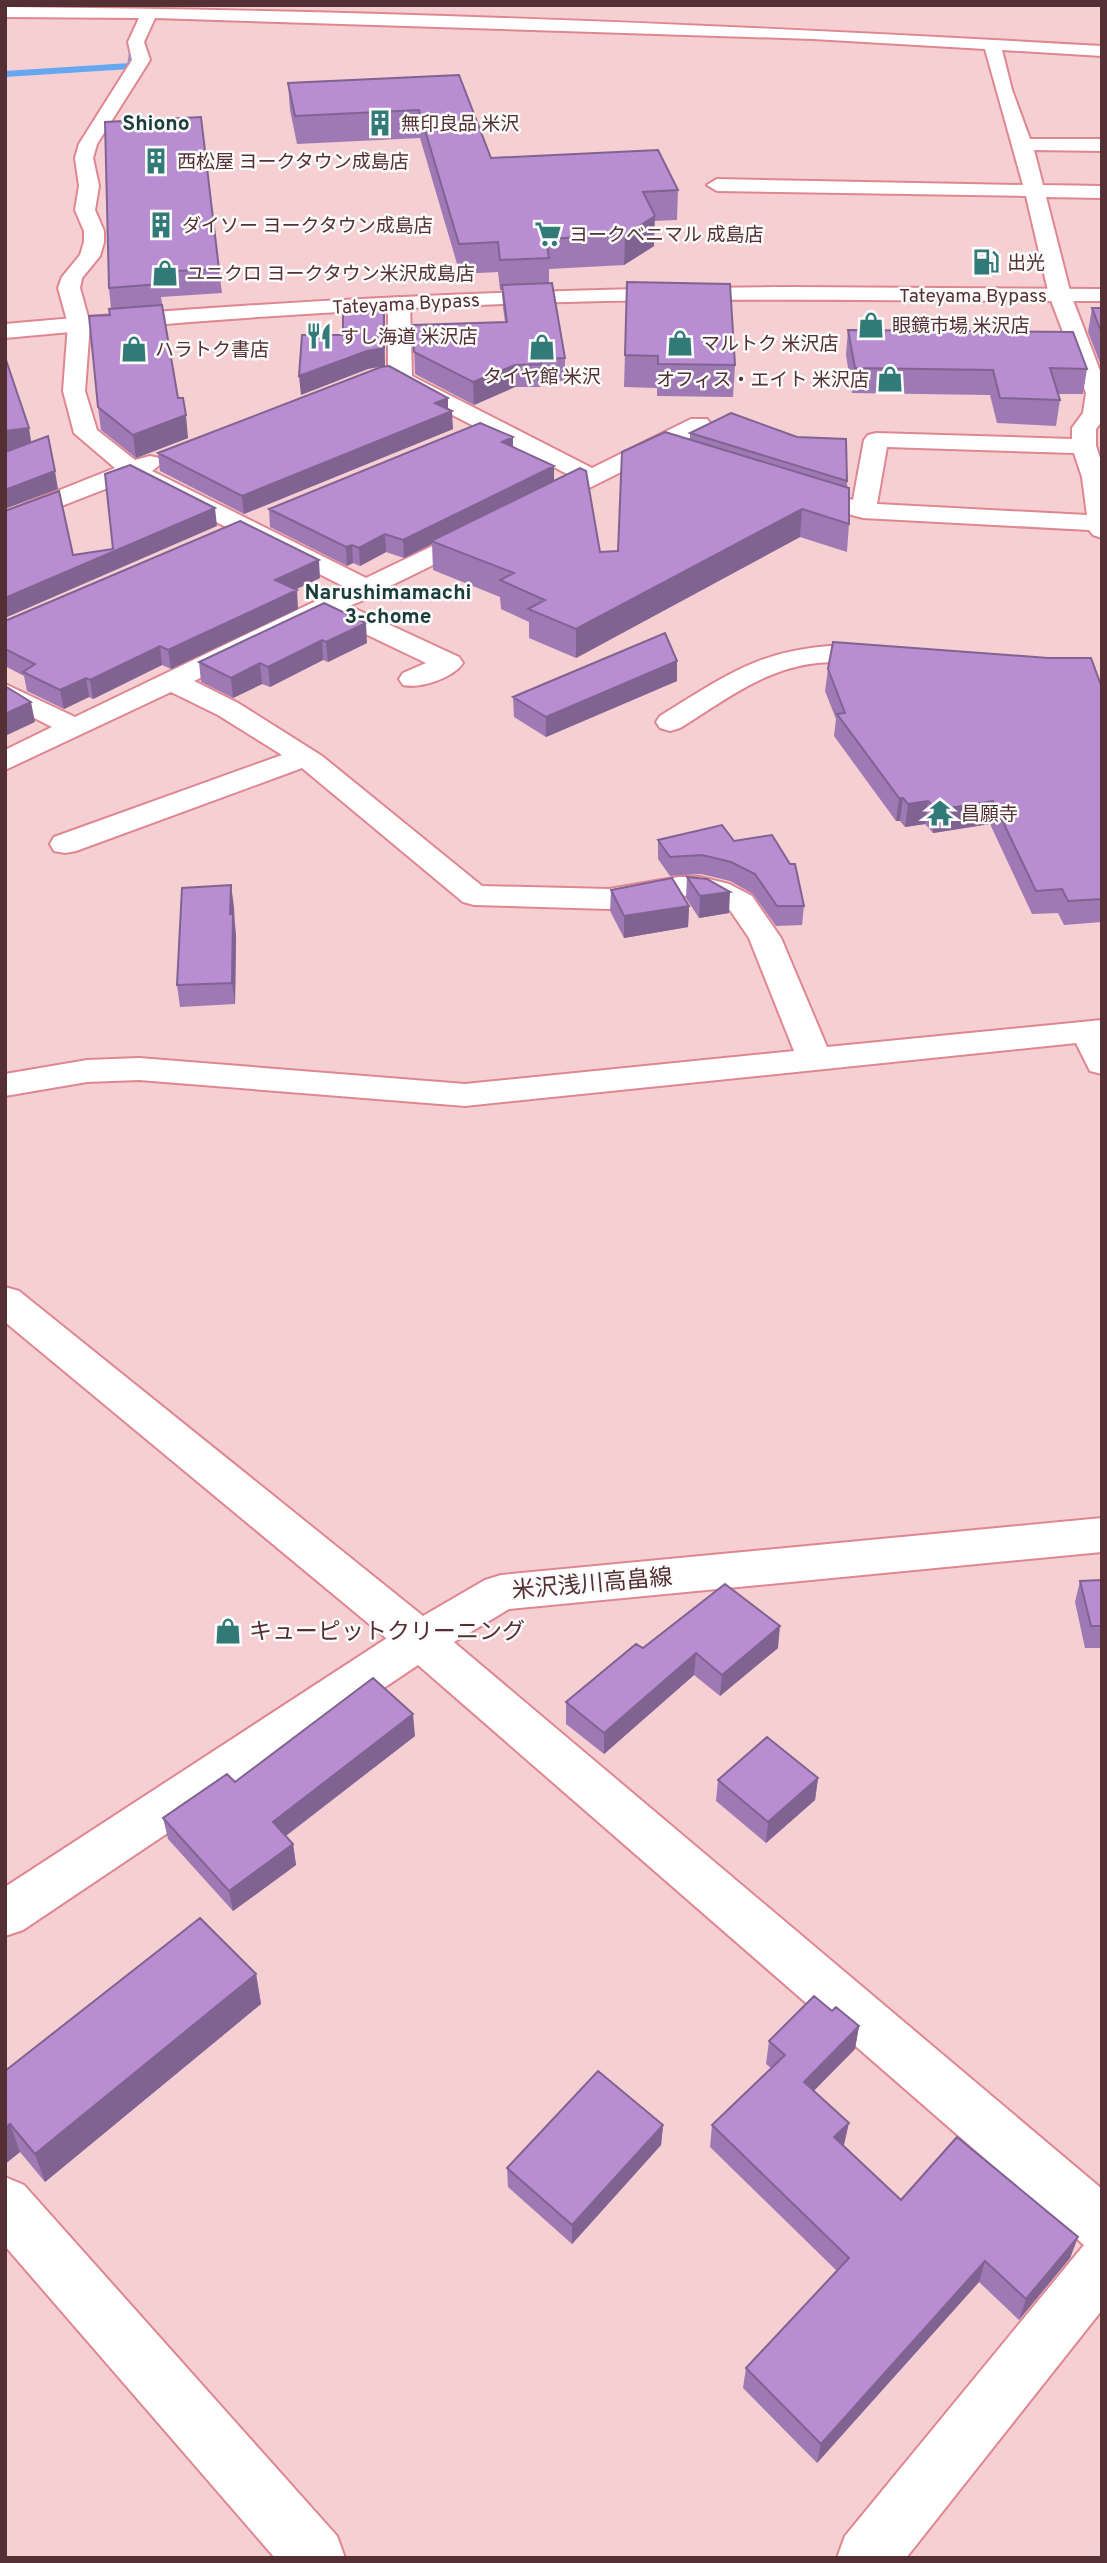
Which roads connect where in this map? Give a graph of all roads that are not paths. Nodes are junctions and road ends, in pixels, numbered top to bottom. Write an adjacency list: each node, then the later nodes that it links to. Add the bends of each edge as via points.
1 (5, 12): 2 (main road)
2 (152, 13): 3 (main road, via 786,33); 13 (main road, via 136,42 141,60 88,144 84,158 89,186 85,210 94,242 69,288)
3 (992, 45): 4 (main road); 5 (main road)
4 (1102, 51)
5 (1023, 144): 6 (main road); 8 (main road)
6 (1102, 145)
7 (717, 185): 8 (main road)
8 (1035, 191): 9 (main road); 10 (main road)
9 (1102, 192)
10 (1060, 295): 11 (main road, Tateyama Bypass); 12 (main road, Tateyama Bypass, via 682,294); 19 (main road, via 1097,393 1095,414 1084,428)
11 (1102, 295)
12 (399, 303): 13 (main road, Tateyama Bypass); 16 (main road, via 388,375)
13 (79, 324): 14 (main road, Tateyama Bypass); 22 (main road, via 74,391 86,433)
14 (5, 331)
15 (699, 424): 18 (main road)
16 (487, 426): 17 (main road); 23 (main road)
17 (462, 436)
18 (655, 446): 21 (main road); 23 (main road)
19 (1084, 446): 24 (main road); 26 (main road, via 876,440)
20 (171, 455): 22 (main road)
21 (692, 458)
22 (132, 470): 28 (main road); 30 (main road)
23 (591, 477): 32 (main road)
24 (1098, 477): 29 (main road)
25 (780, 486): 26 (main road)
26 (863, 512): 29 (main road)
27 (269, 515): 30 (main road)
28 (5, 521)
29 (1101, 525)
30 (243, 526): 31 (main road); 32 (main road)
31 (218, 537)
32 (368, 589): 33 (main road)
33 (331, 607): 35 (main road, via 449,663); 36 (main road)
34 (911, 658): 38 (main road, via 842,651 790,659 753,671)
35 (413, 679)
36 (174, 682): 39 (main road); 40 (main road)
37 (5, 692): 39 (main road)
38 (670, 722)
39 (75, 728): 41 (main road)
40 (305, 757): 42 (main road); 44 (main road, via 474,895 609,899 700,886 741,903 765,938)
41 (5, 761)
42 (65, 844)
43 (1095, 1030): 44 (main road); 45 (main road)
44 (815, 1059): 46 (main road, via 465,1095 139,1069 87,1071)
45 (1102, 1063)
46 (5, 1085)
47 (5, 1301): 49 (main road)
48 (1102, 1535): 49 (main road, 米沢浅川高畠線, via 501,1592)
49 (420, 1640): 50 (main road, 米沢浅川高畠線); 52 (main road)
50 (5, 1914)
51 (5, 2204): 54 (main road)
52 (1102, 2225)
53 (1102, 2265): 55 (main road)
54 (315, 2558)
55 (867, 2558)

